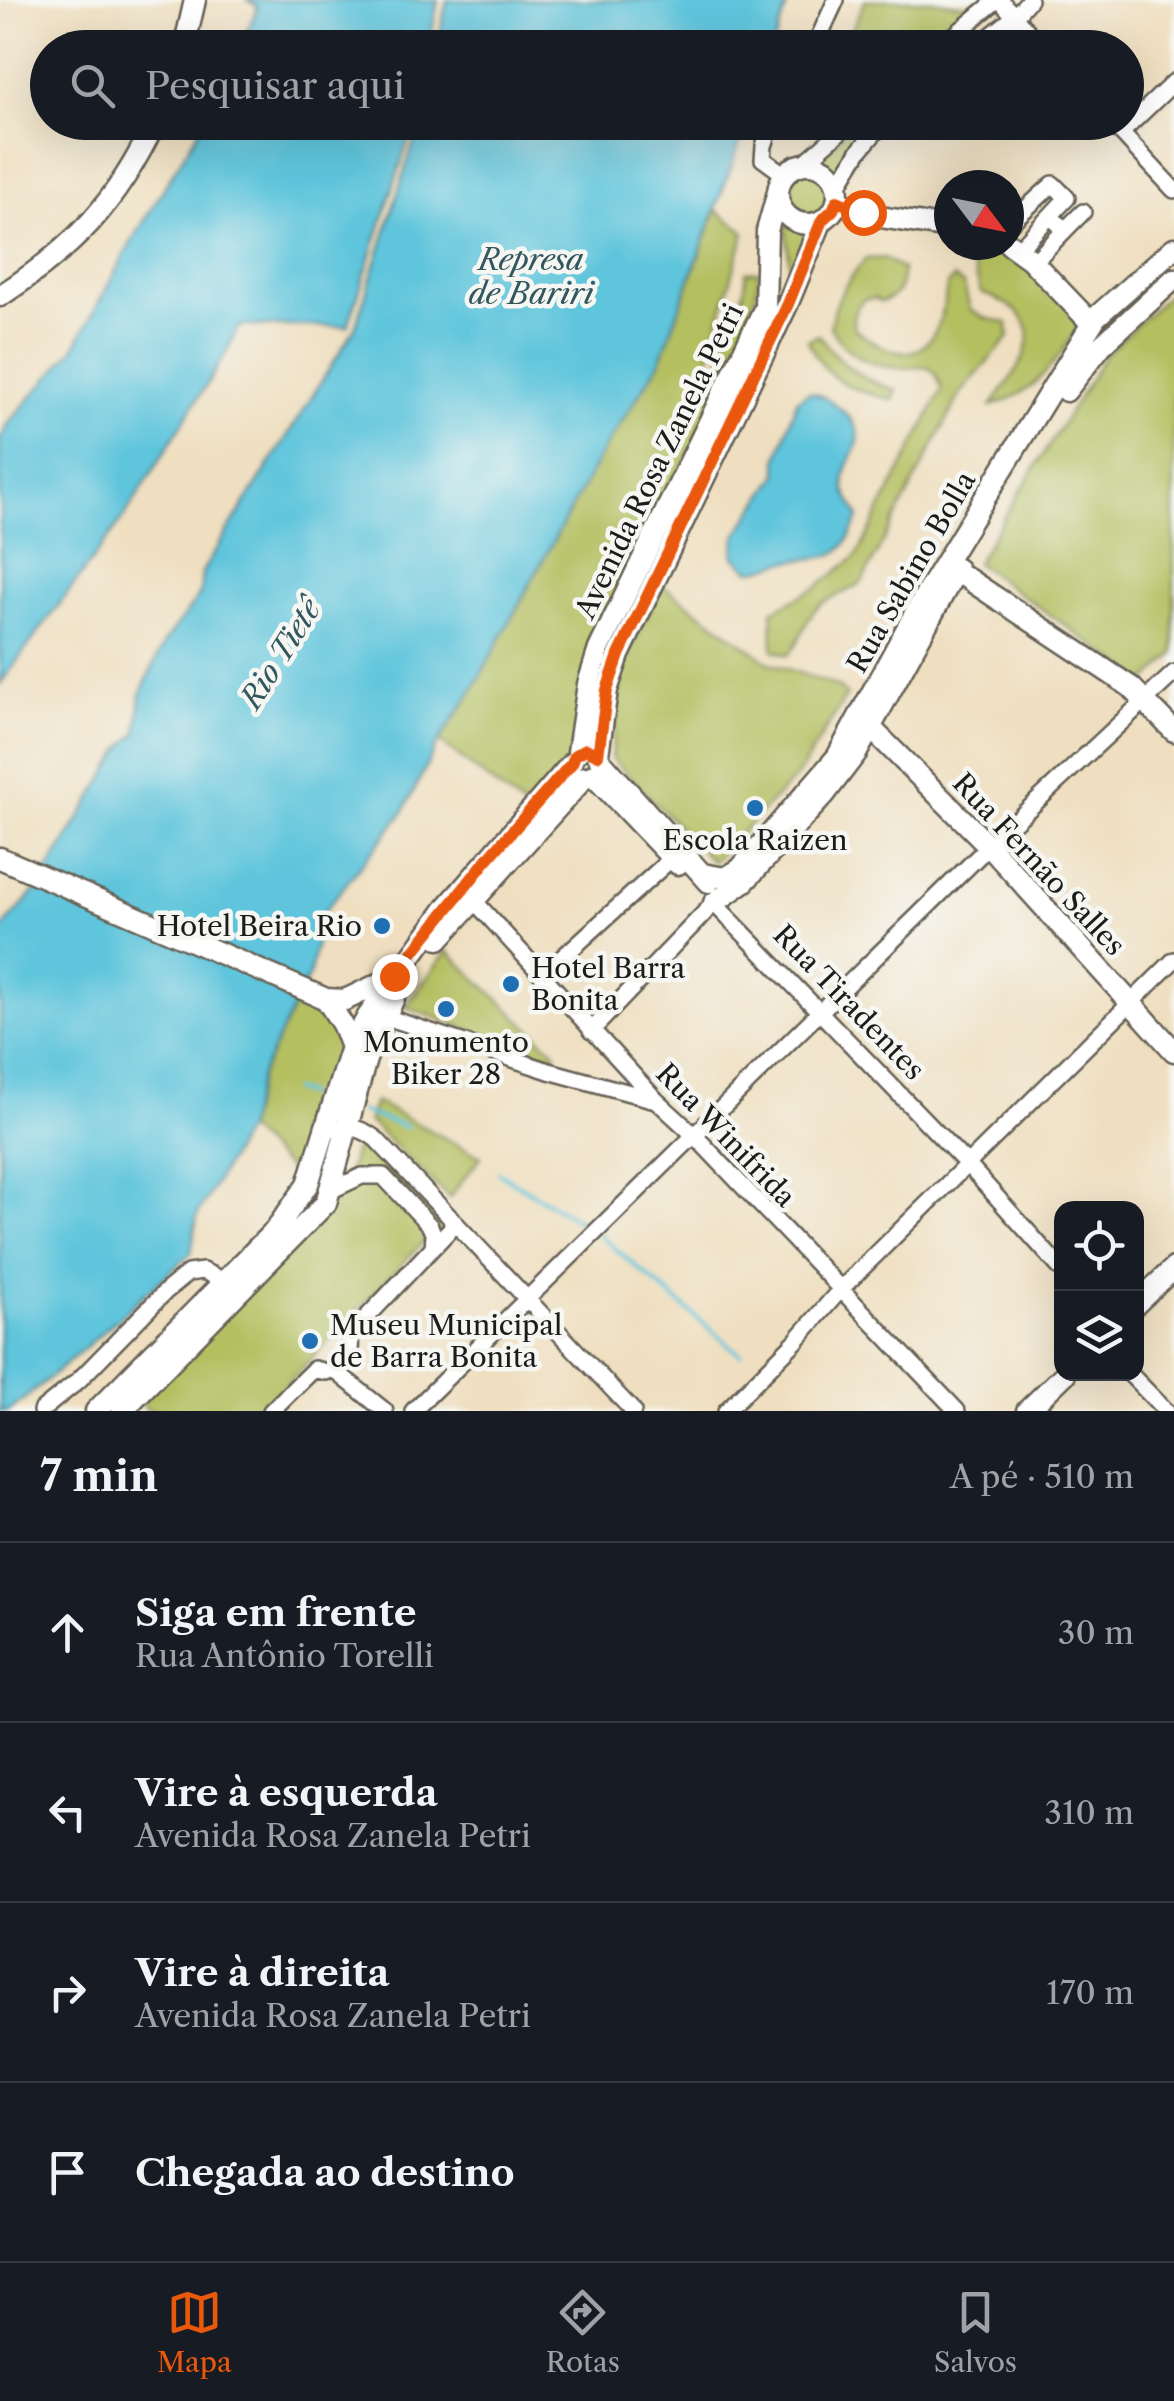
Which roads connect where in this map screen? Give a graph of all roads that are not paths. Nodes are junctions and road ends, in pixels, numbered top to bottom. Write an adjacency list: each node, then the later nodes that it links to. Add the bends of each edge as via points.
1 (195, 0): 7 (main road)
2 (827, 0): 8 (street)
3 (836, 0): 9 (street)
4 (998, 0): 6 (street); 10 (street)
5 (1029, 0): 6 (street)
6 (1014, 17): 11 (street); 12 (street)
7 (188, 30)
8 (813, 30)
9 (822, 30)
10 (961, 30)
11 (997, 30)
12 (1026, 30)
13 (1174, 82): 14 (street)
14 (1144, 106)
15 (146, 140): 34 (main road, via 82,234)
16 (771, 140): 20 (street, via 769,149)
17 (830, 140): 20 (street)
18 (868, 140): 22 (street)
19 (1127, 140): 21 (street)
20 (789, 175): 22 (main road, via 822,167); 26 (main road, via 784,212 802,223); 38 (main road, Avenida Rosa Zanela Petri, via 767,231 767,302)
21 (1174, 190)
22 (838, 194): 26 (main road); 27 (main road, via 874,216)
23 (1024, 210): 25 (street, via 1053,184 1068,198)
24 (1083, 212): 28 (street)
25 (1051, 217): 28 (street); 29 (street)
26 (822, 220): 38 (main road, Avenida Rosa Zanela Petri, via 788,304)
27 (934, 226)
28 (1065, 230): 31 (street)
29 (1024, 247)
30 (1174, 248): 35 (main road, Rua Sabino Bolla)
31 (1024, 250)
32 (1024, 256): 35 (main road)
33 (1174, 279): 36 (main road, Rua Sabino Bolla)
34 (0, 296)
35 (1092, 324): 36 (main road, via 1104,332); 37 (main road); 42 (main road, Rua Sabino Bolla, via 924,597)
36 (1118, 330): 37 (main road, Rua Sabino Bolla)
37 (1096, 352): 39 (main road, Rua Sabino Bolla, via 1009,478)
38 (732, 394): 44 (main road, Avenida Rosa Zanela Petri, via 611,673)
39 (956, 571): 41 (main road); 42 (main road, Rua Sabino Bolla)
40 (1174, 673): 41 (street)
41 (1146, 700): 43 (main road); 45 (street)
42 (865, 722): 45 (main road, Rua Fernão Salles); 48 (main road, Rua Sabino Bolla, via 740,869 724,878); 50 (main road, Rua Sabino Bolla, via 857,752 825,794 746,882)
43 (1174, 732)
44 (588, 764): 47 (main road, Rua Tiradentes); 48 (main road); 49 (main road)
45 (990, 846): 55 (main road, Rua Fernão Salles); 56 (street)
46 (0, 858): 54 (main road)
47 (672, 858): 50 (main road, Rua Tiradentes); 52 (street)
48 (703, 874): 50 (main road)
49 (468, 894): 52 (street, Rua Winifrida); 53 (main road); 57 (main road)
50 (714, 903): 56 (street, Rua Tiradentes); 58 (street, Rua Sabino Bolla)
51 (1174, 960): 55 (street)
52 (543, 975): 58 (street, Rua Winifrida)
53 (394, 976): 54 (main road, via 346,1000); 59 (main road)
54 (319, 996): 59 (main road)
55 (1129, 1004): 60 (main road, Rua Fernão Salles); 66 (street)
56 (819, 1012): 65 (street); 66 (street, Rua Tiradentes)
57 (383, 1016): 62 (street); 64 (main road)
58 (591, 1031): 61 (street, Rua Winifrida)
59 (352, 1047): 64 (main road)
60 (1174, 1051)
61 (616, 1058): 62 (street); 63 (street, Rua Winifrida)
62 (596, 1081): 63 (street)
63 (656, 1100): 65 (street, Rua Winifrida)
64 (345, 1109): 67 (main road, via 322,1139); 68 (main road); 69 (street)
65 (694, 1135): 74 (street, Rua Winifrida); 76 (street)
66 (968, 1164): 71 (street, Rua Tiradentes); 74 (street)
67 (308, 1184): 68 (main road, via 312,1194); 73 (main road)
68 (329, 1197): 70 (street, via 362,1176 383,1176 430,1226); 73 (main road)
69 (456, 1224): 70 (street); 76 (street)
70 (432, 1247): 77 (street, via 350,1336 350,1350)
71 (1054, 1261)
72 (1174, 1268): 75 (main road)
73 (231, 1288): 80 (main road); 81 (street, via 204,1271 188,1274)
74 (840, 1290): 87 (street); 88 (street, Rua Winifrida)
75 (1144, 1296)
76 (528, 1297): 85 (street); 86 (street)
77 (334, 1369): 83 (street, via 314,1370); 84 (street)
78 (1058, 1381): 89 (main road)
79 (1137, 1381): 90 (street)
80 (122, 1406): 82 (main road)
81 (41, 1411)
82 (96, 1411)
83 (271, 1411)
84 (384, 1411)
85 (413, 1411)
86 (633, 1411)
87 (726, 1411)
88 (957, 1411)
89 (1027, 1411)
90 (1166, 1411)

